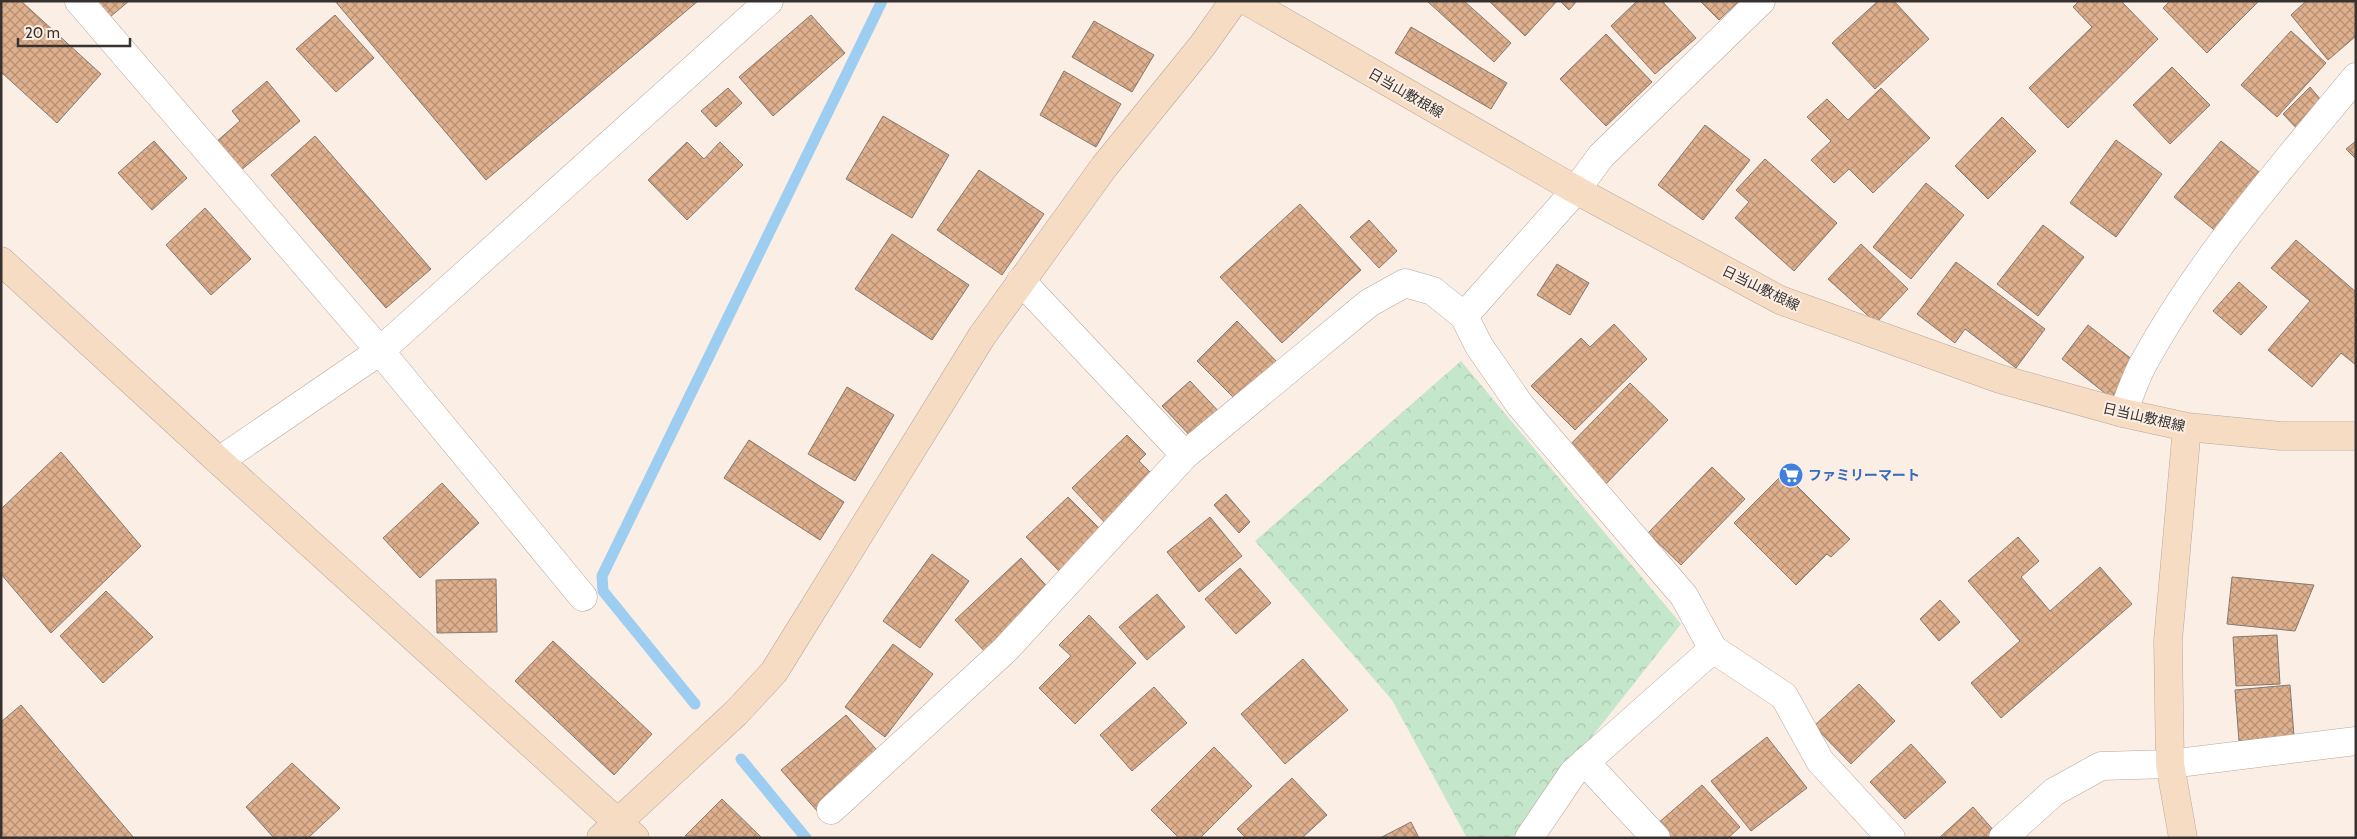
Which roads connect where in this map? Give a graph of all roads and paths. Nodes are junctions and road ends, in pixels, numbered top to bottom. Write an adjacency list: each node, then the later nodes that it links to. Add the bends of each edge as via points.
1 (79, 1): 11 (street)
2 (769, 1): 11 (street)
3 (1234, 1): 9 (street, via 1202,46 1104,167)
4 (1247, 1): 7 (street, 日当山敷根線)
5 (1761, 1): 7 (street, via 1602,156)
6 (2356, 77): 12 (street, via 2247,208 2195,278 2142,365)
7 (1576, 190): 10 (street); 12 (street, 日当山敷根線, via 1780,300 2000,379)
8 (1, 261): 16 (street)
9 (1021, 281): 15 (street); 23 (street, via 982,336 774,672)
10 (1464, 316): 15 (street, via 1433,291 1405,283 1369,303); 18 (street, via 1479,346 1520,405 1684,596)
11 (380, 351): 16 (street); 17 (street)
12 (2123, 413): 13 (street, 日当山敷根線)
13 (2187, 427): 14 (street, 日当山敷根線, via 2282,436); 21 (street, via 2168,641)
14 (2356, 436)
15 (1185, 455): 22 (street, via 1005,650)
16 (219, 462): 23 (street)
17 (584, 597)
18 (1713, 649): 20 (street); 26 (street, via 1784,696 1820,761)
19 (2356, 741): 21 (street)
20 (1585, 762): 24 (street, via 1573,773); 25 (street)
21 (2170, 764): 27 (street, via 2101,766 2054,792); 28 (street)
22 (831, 810)
23 (618, 833)
24 (1529, 838)
25 (1656, 838)
26 (1891, 838)
27 (2003, 838)
28 (2183, 838)

